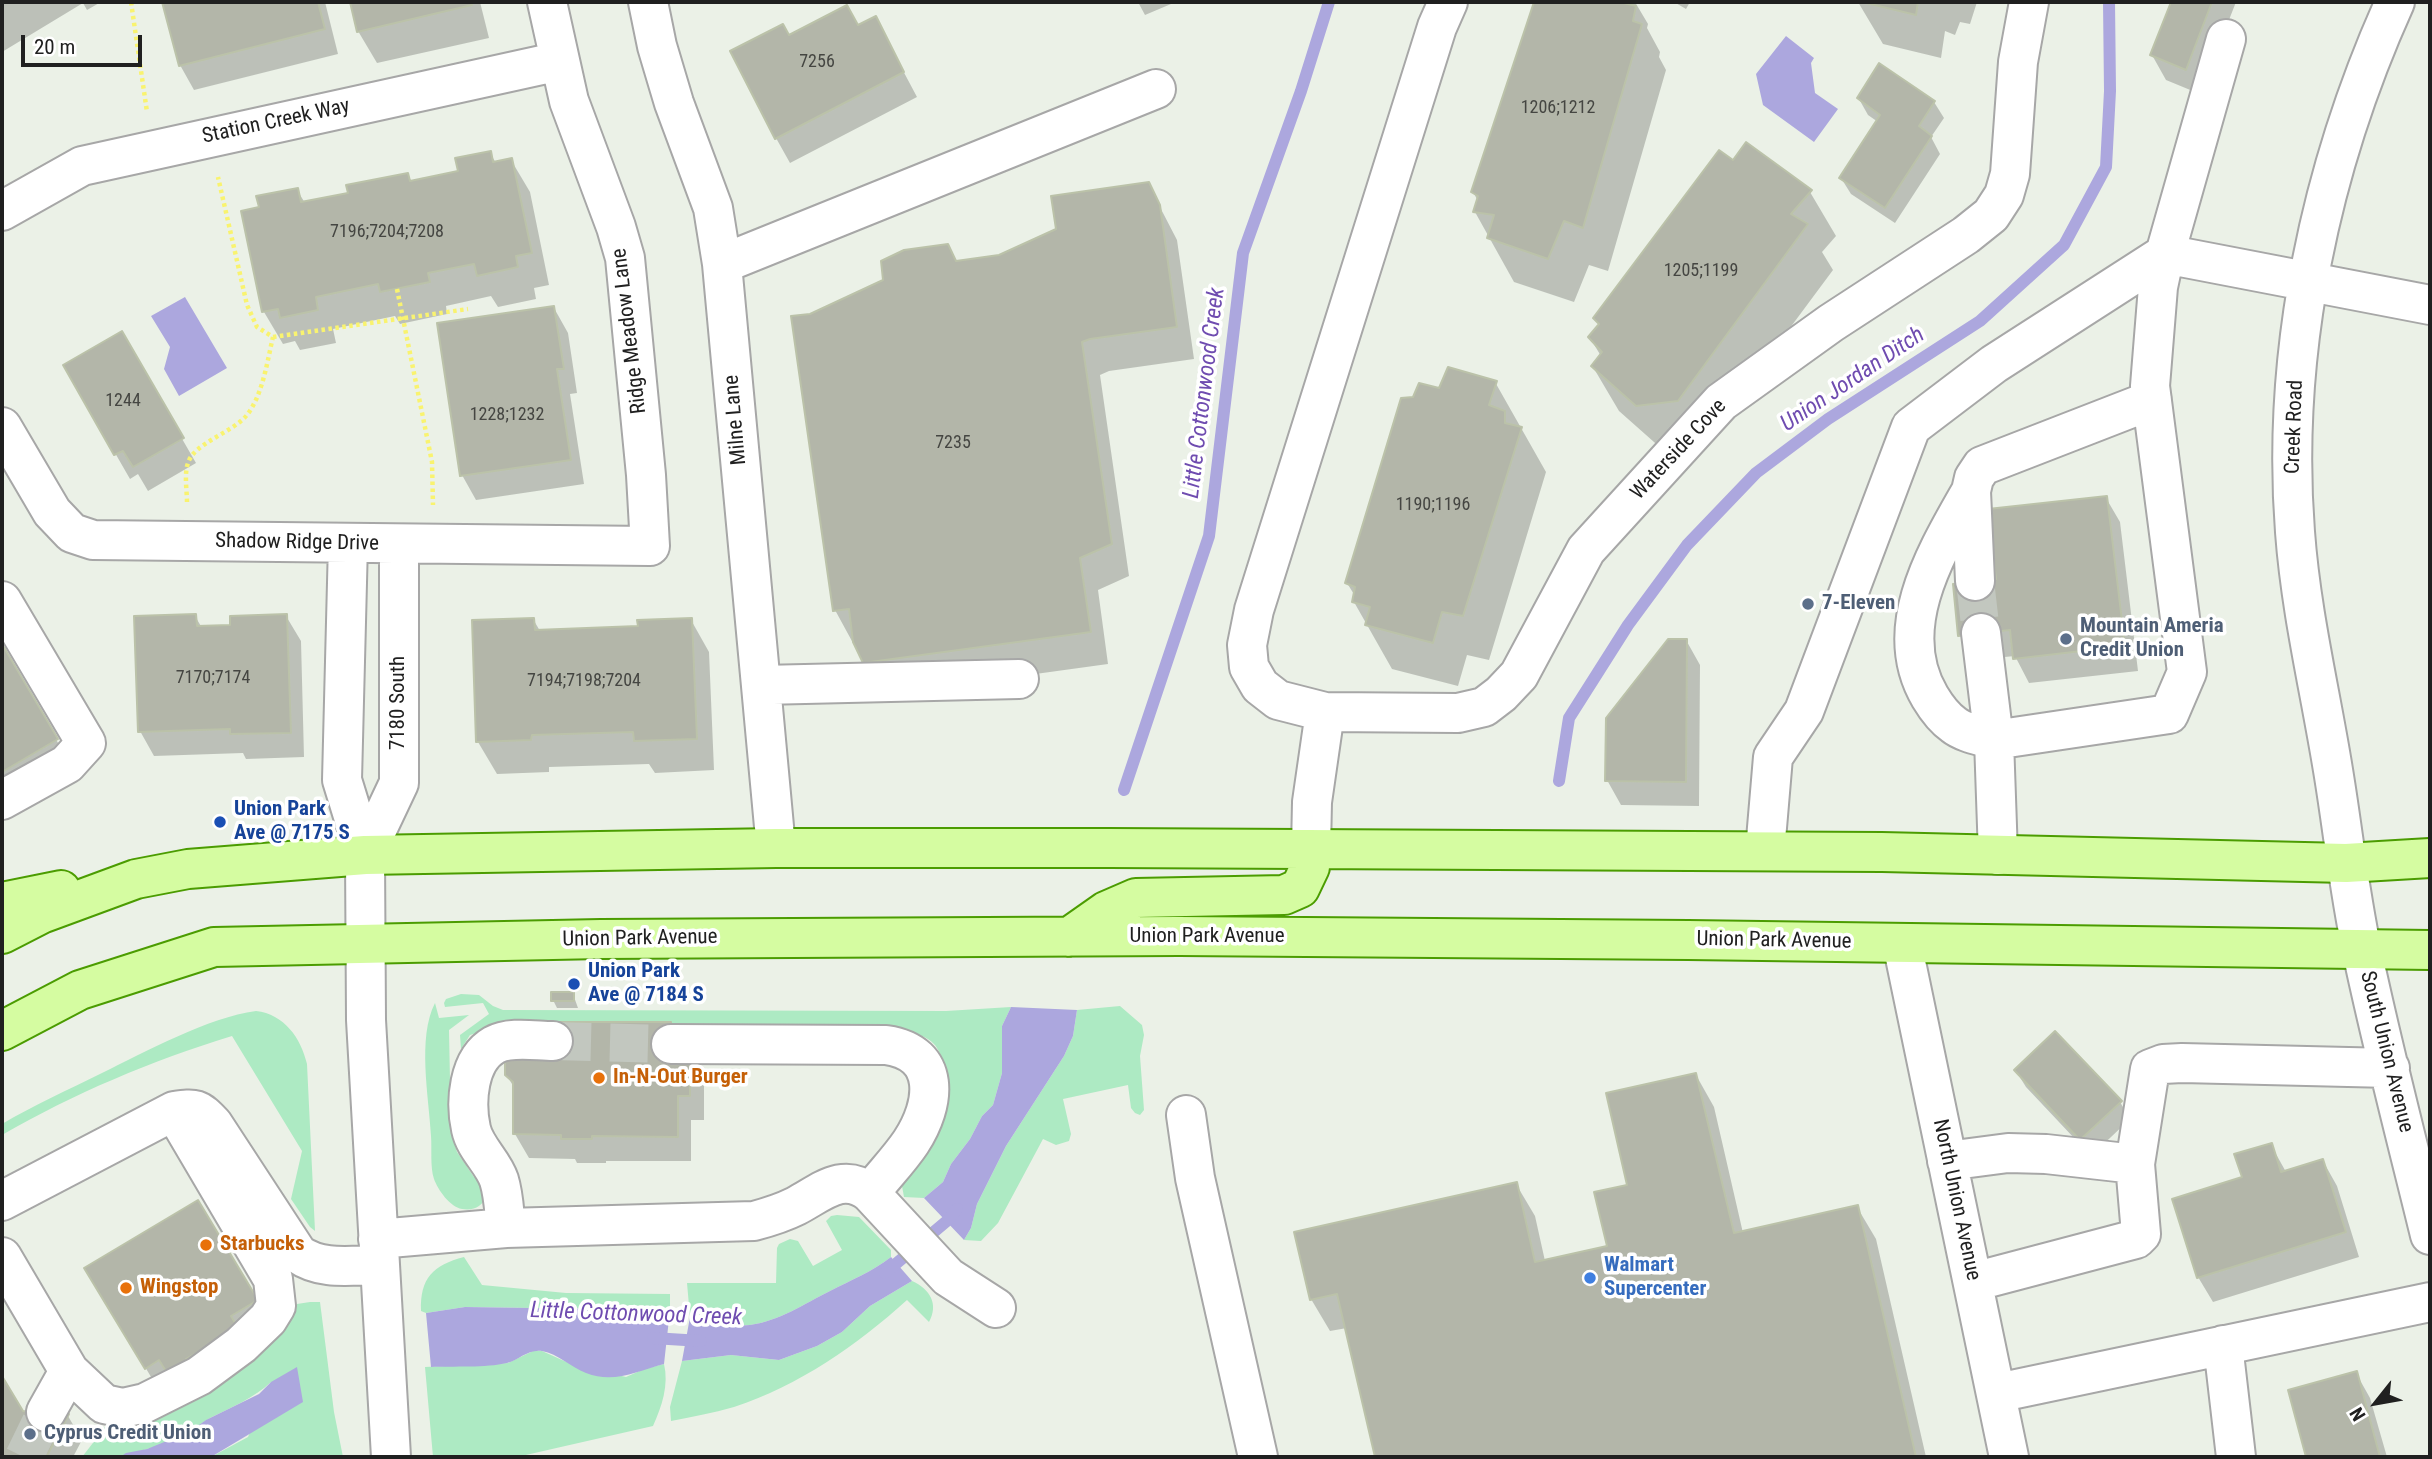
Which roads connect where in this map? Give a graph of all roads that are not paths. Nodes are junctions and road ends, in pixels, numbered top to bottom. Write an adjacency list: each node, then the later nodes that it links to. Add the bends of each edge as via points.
1 (547, 2): 7 (street, Ridge Meadow Lane)
2 (648, 2): 11 (street, Milne Lane, via 674,103 713,208)
3 (1448, 2): 25 (street, Waterside Cove, via 1254,610 1247,645 1248,667 1260,686 1278,700)
4 (2029, 2): 25 (street, Waterside Cove, via 2018,62 2010,174 1991,215 1721,402 1586,550 1519,675 1484,707 1458,713)
5 (2395, 2): 12 (street, Creek Road, via 2357,96 2320,220)
6 (2226, 40): 10 (street)
7 (560, 61): 9 (street, Station Creek Way, via 82,166); 19 (street, Ridge Meadow Lane, via 569,101 625,258)
8 (1156, 89): 11 (street)
9 (2, 211)
10 (2165, 254): 12 (street); 14 (street, via 2158,287); 30 (street, via 1994,364 1911,427 1804,711 1773,757)
11 (722, 264): 24 (street, Milne Lane)
12 (2308, 280): 13 (street); 34 (street, Creek Road, via 2292,431 2294,530)
13 (2430, 305)
14 (2152, 400): 16 (street, via 1982,466); 26 (street, via 2187,672 2169,714)
15 (2, 427): 17 (street, Shadow Ridge Drive, via 52,512 72,533 93,540)
16 (1973, 485): 20 (street); 26 (street, via 1924,582 1914,622 1914,657 1935,706 1955,726)
17 (348, 543): 18 (street, Shadow Ridge Drive); 31 (street, 7180 South, via 342,780)
18 (417, 544): 19 (street, Shadow Ridge Drive); 31 (street, 7180 South, via 399,783)
19 (650, 546)
20 (1975, 582)
21 (2, 601): 27 (street, via 86,743 67,764)
22 (1981, 633): 26 (street)
23 (1019, 679): 24 (street)
24 (762, 685): 28 (street, Milne Lane)
25 (1325, 712): 29 (street, via 1312,802)
26 (1994, 740): 32 (street)
27 (2, 800)
28 (776, 848): 29 (main road); 31 (main road)
29 (1311, 849): 30 (main road); 38 (main road, via 1310,867 1300,888 1284,895 1136,898 1106,911)
30 (1765, 851): 32 (main road)
31 (365, 855): 35 (main road, via 188,869); 40 (street, 7180 South)
32 (1998, 855): 34 (main road)
33 (2430, 858): 34 (main road)
34 (2346, 863): 41 (street, Creek Road)
35 (136, 878): 36 (main road); 37 (main road)
36 (2, 902)
37 (2, 934)
38 (1069, 937): 39 (main road, Union Park Avenue); 40 (main road, Union Park Avenue)
39 (1902, 943): 41 (main road, Union Park Avenue); 49 (street, North Union Avenue)
40 (365, 944): 43 (main road, Union Park Avenue, via 214,947 80,990); 56 (street, 7180 South)
41 (2361, 950): 42 (main road, Union Park Avenue); 46 (street, South Union Avenue)
42 (2430, 950)
43 (2, 1031)
44 (553, 1041): 54 (street, via 495,1045 471,1080 471,1129 499,1178)
45 (671, 1045): 53 (street, via 886,1045 913,1053 926,1070 928,1100)
46 (2390, 1068): 50 (street, via 2155,1066 2150,1069); 51 (street, South Union Avenue)
47 (174, 1111): 52 (street); 56 (street, via 194,1108 213,1124 298,1254 308,1261 324,1266); 62 (street, via 273,1279 276,1306 241,1345 200,1376 145,1403 123,1408 104,1404)
48 (1186, 1115): 66 (street, via 1195,1178)
49 (1947, 1161): 50 (street, via 2008,1153); 58 (street, North Union Avenue)
50 (2135, 1164): 58 (street, via 2141,1234 2136,1239)
51 (2424, 1182): 55 (street, South Union Avenue)
52 (2, 1201)
53 (878, 1203): 54 (street, via 860,1185 848,1183 754,1220); 60 (street, via 948,1277)
54 (506, 1228): 56 (street)
55 (2430, 1235)
56 (379, 1252): 65 (street, 7180 South)
57 (2, 1257): 62 (street)
58 (1973, 1283): 63 (street, North Union Avenue)
59 (2430, 1302): 61 (street)
60 (996, 1308)
61 (2223, 1345): 63 (street); 68 (street)
62 (69, 1371): 64 (street)
63 (1997, 1393): 67 (street, North Union Avenue)
64 (46, 1412)
65 (391, 1457)
66 (1258, 1457)
67 (2009, 1457)
68 (2236, 1457)

